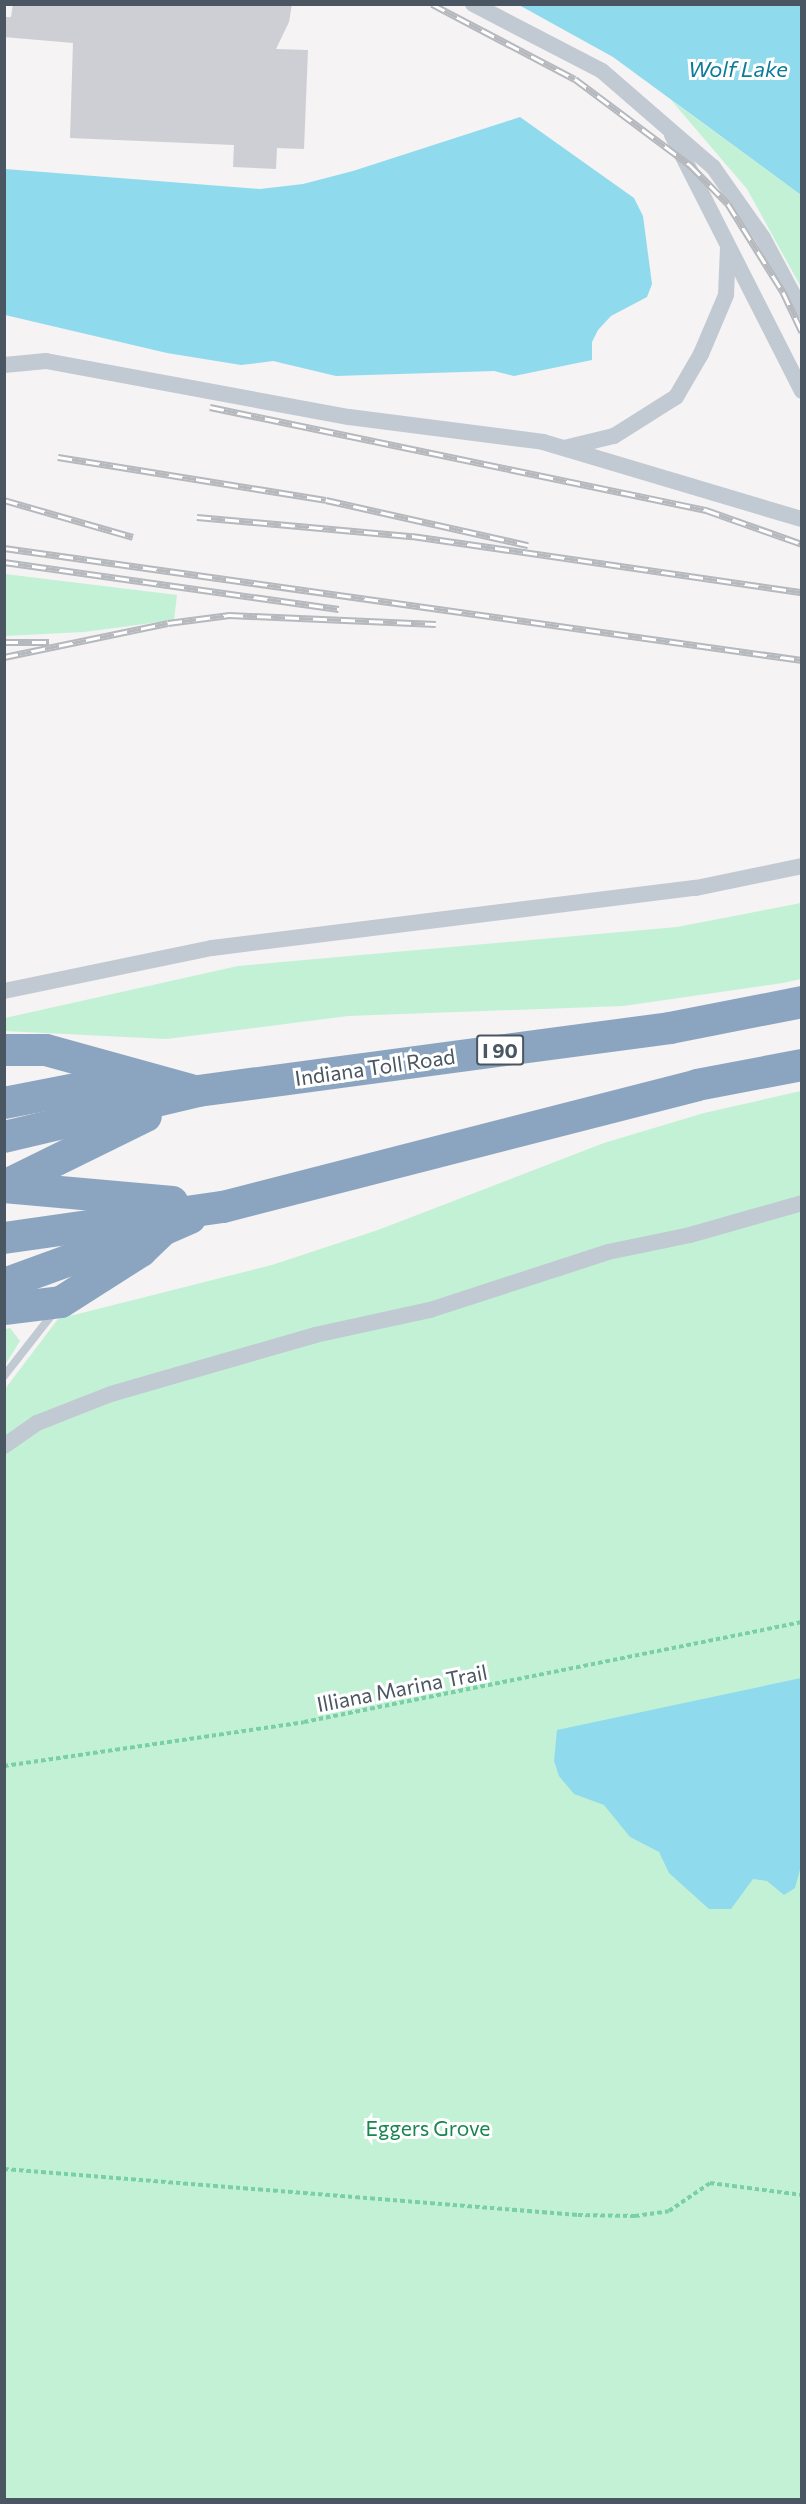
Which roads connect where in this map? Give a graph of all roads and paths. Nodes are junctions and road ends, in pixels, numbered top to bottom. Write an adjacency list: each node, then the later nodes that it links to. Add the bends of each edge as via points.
1 (472, 4): 2 (street, via 602,71)
2 (669, 129): 3 (street); 4 (street, via 713,167 763,238)
3 (728, 246): 6 (street); 7 (street, via 726,295 701,354 676,397 614,436)
4 (801, 311)
5 (4, 365): 7 (street, via 46,361 349,417)
6 (801, 391)
7 (564, 448): 8 (street)
8 (801, 519)
9 (801, 866): 10 (street, via 696,888 212,948)
10 (4, 991)
11 (801, 1002): 17 (highway, Indiana Toll Road / I 90, via 669,1028)
12 (4, 1050): 13 (highway, via 46,1050)
13 (102, 1064): 15 (highway); 16 (highway)
14 (801, 1065): 22 (highway, I 90, via 697,1085)
15 (4, 1072)
16 (142, 1076): 17 (highway, via 175,1088); 18 (highway)
17 (198, 1090): 19 (highway, I 90); 20 (highway, I 90)
18 (4, 1103)
19 (4, 1137)
20 (4, 1187): 22 (highway, I 90)
21 (801, 1203): 29 (street, via 690,1235 608,1252 429,1310 315,1335 111,1394 37,1423)
22 (213, 1209): 23 (highway, I 90); 26 (highway, via 163,1230 141,1251)
23 (142, 1227): 24 (highway, I 90); 25 (highway); 26 (lane)
24 (9, 1241)
25 (4, 1284)
26 (61, 1302): 27 (highway); 28 (lane)
27 (4, 1309)
28 (4, 1376)
29 (4, 1446)
30 (801, 1622): 31 (path, Illiana Marina Trail, via 304,1722)
31 (4, 1766)
32 (4, 2169): 33 (path, via 578,2215 635,2216 669,2211 710,2183)
33 (801, 2195)

